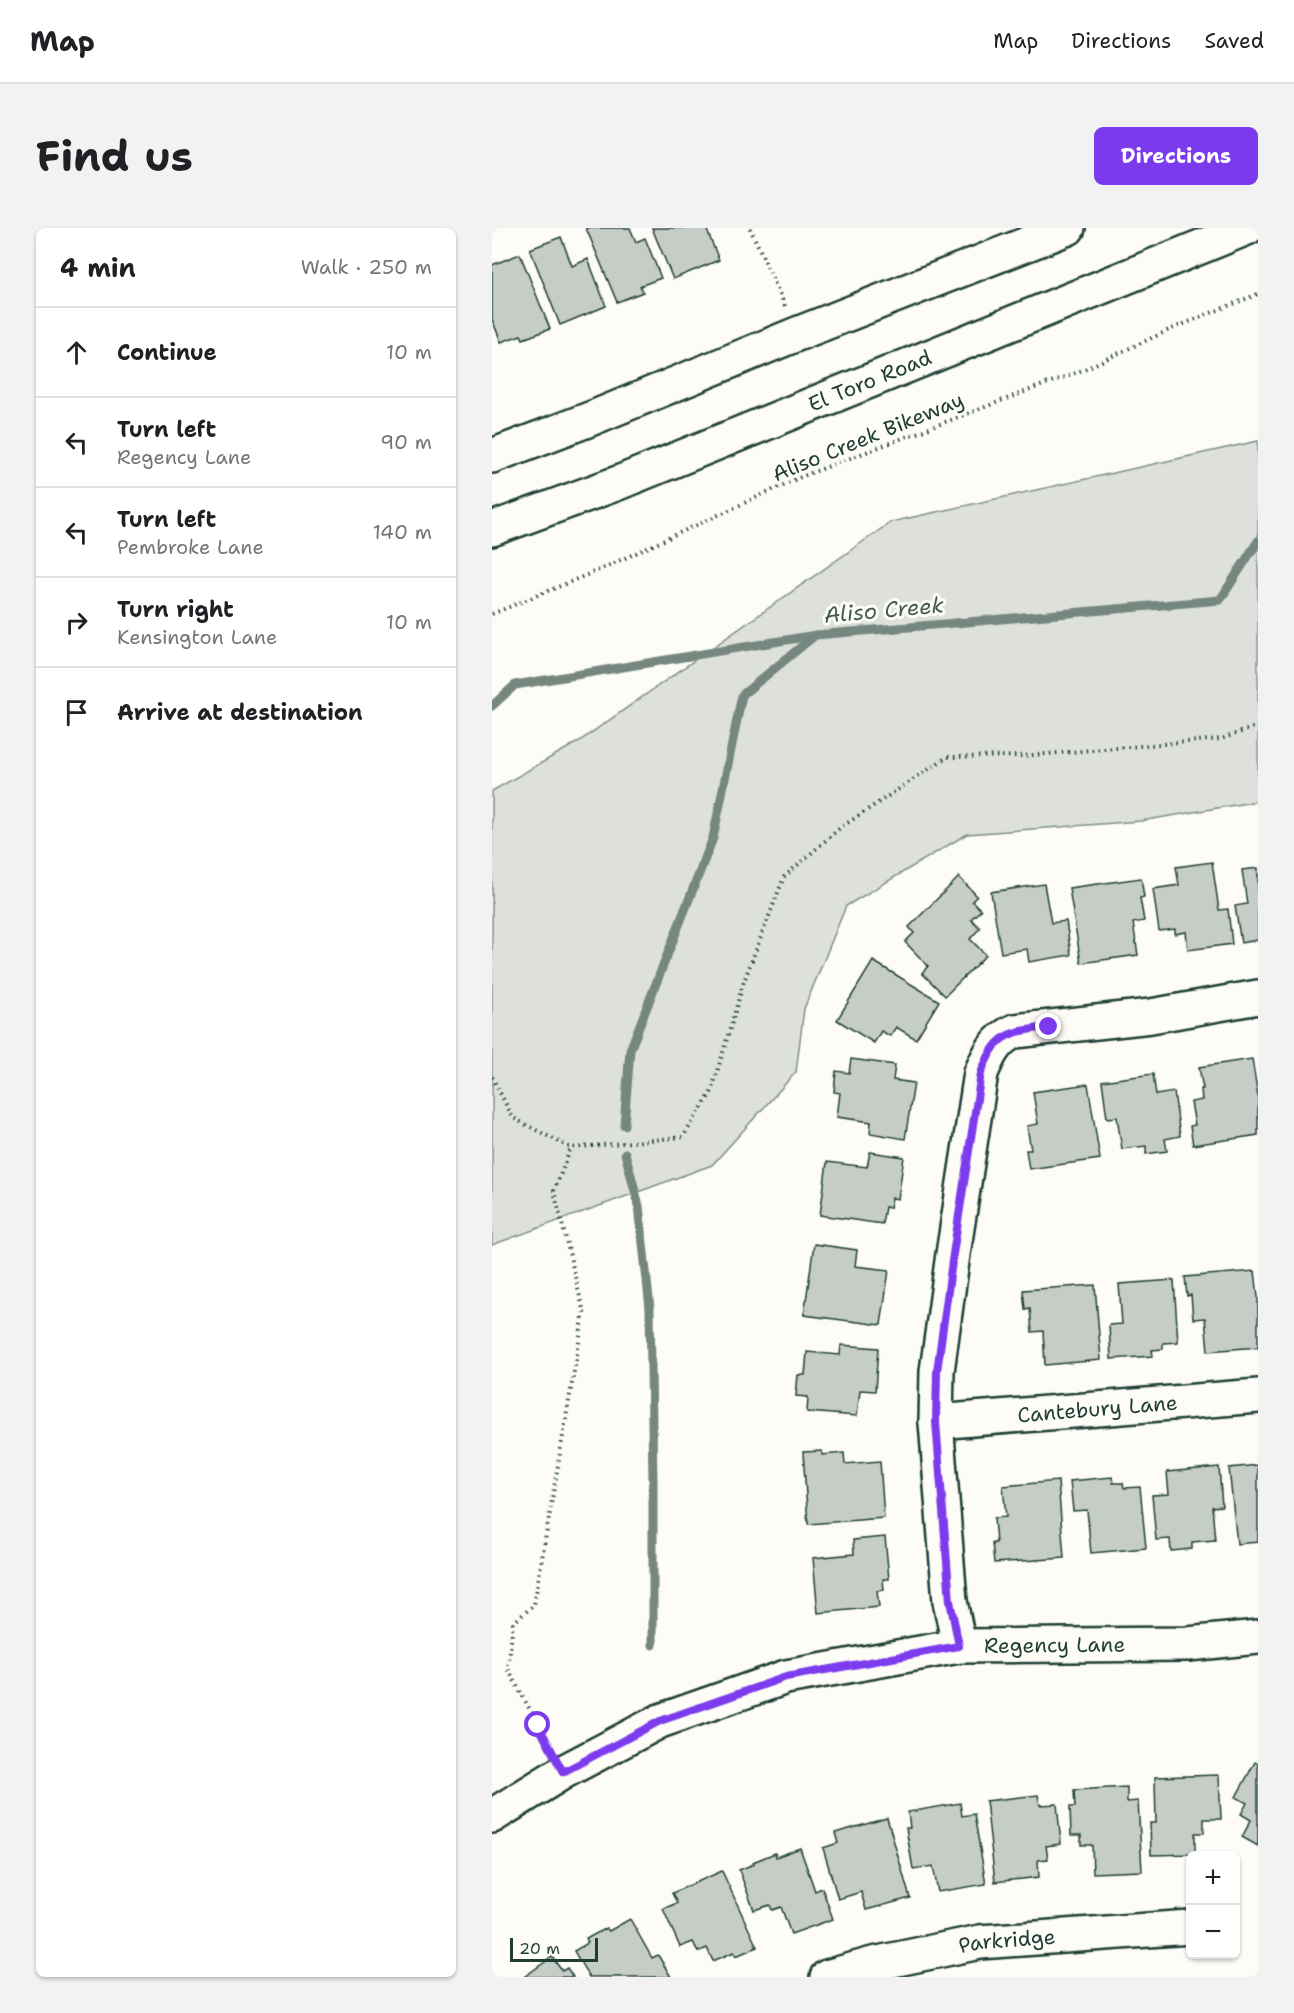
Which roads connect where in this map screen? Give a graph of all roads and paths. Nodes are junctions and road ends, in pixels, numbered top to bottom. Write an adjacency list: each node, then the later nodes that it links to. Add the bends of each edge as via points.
1 (750, 228): 5 (path)
2 (1068, 228): 5 (street)
3 (1247, 228): 7 (street, El Toro Road, via 618,483)
4 (1258, 294): 8 (path, Aliso Creek Bikeway, via 1080,371 803,476 599,570)
5 (797, 334): 6 (street)
6 (492, 456)
7 (492, 529)
8 (492, 614)
9 (1258, 726): 12 (path, via 1221,739 1023,756 947,757 840,828 784,877 744,981 711,1092 683,1137)
10 (1258, 997): 14 (street, via 1151,1016 1015,1031 997,1043 981,1073 942,1330)
11 (492, 1077): 12 (path, via 513,1118)
12 (571, 1148): 17 (path, via 554,1191 584,1312 534,1605 513,1623 508,1669)
13 (1258, 1396): 14 (street, Cantebury Lane)
14 (936, 1422): 16 (street, via 950,1601)
15 (1258, 1637): 16 (street, Regency Lane, via 1188,1644)
16 (959, 1646): 17 (street, Regency Lane, via 786,1677 660,1721)
17 (563, 1772): 18 (street, Regency Lane)
18 (492, 1816)
19 (1186, 1927): 20 (street, Parkridge, via 980,1942)
20 (826, 1977)

